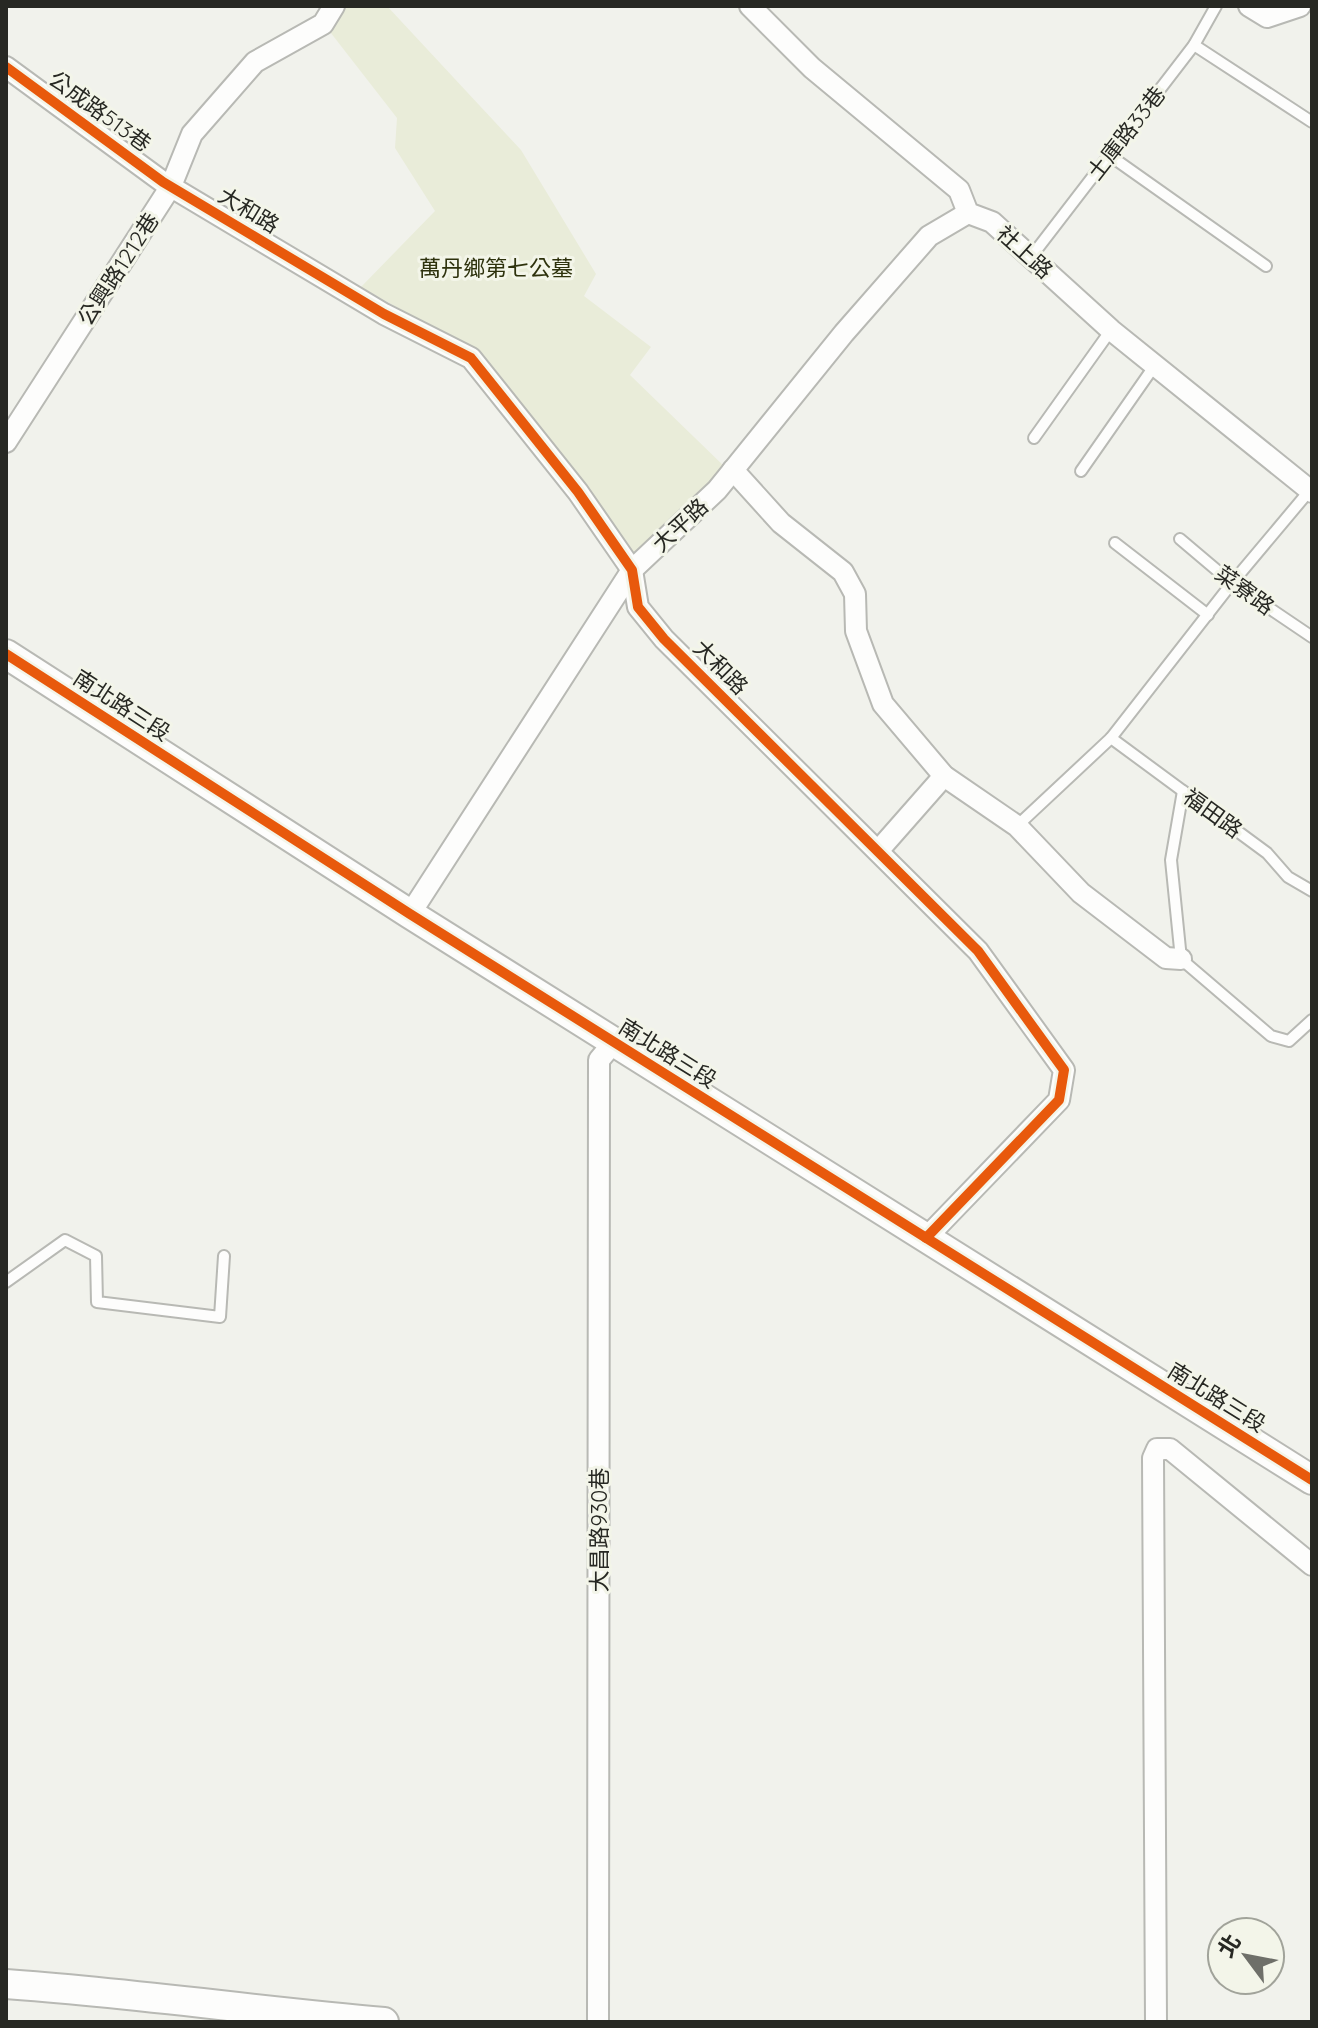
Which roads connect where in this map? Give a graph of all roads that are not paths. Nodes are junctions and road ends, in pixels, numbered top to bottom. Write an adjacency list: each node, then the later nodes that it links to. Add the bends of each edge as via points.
1 (334, 6): 10 (street, 公興路1212巷, via 323,24 255,62 192,134)
2 (750, 6): 11 (street, 社上路, via 812,68 959,190)
3 (1216, 6): 6 (lane, 土庫路33巷)
4 (1249, 6): 5 (street, via 1267,17)
5 (1300, 6)
6 (1194, 45): 8 (lane); 9 (lane, 土庫路33巷)
7 (6, 67): 10 (street, 公成路513巷)
8 (1312, 122)
9 (1109, 155): 12 (lane, 土庫路33巷); 13 (lane)
10 (171, 186): 17 (street, 公興路1212巷); 23 (street, 大和路, via 384,314 471,358 578,492)
11 (968, 213): 12 (street, 社上路, via 992,222); 18 (street, 大平路, via 929,236)
12 (1031, 257): 14 (street, 社上路)
13 (1266, 266)
14 (1111, 330): 15 (street, 社上路); 16 (lane)
15 (1155, 365): 19 (lane); 20 (street, 社上路)
16 (1034, 438)
17 (6, 442)
18 (733, 470): 23 (street, 大平路); 29 (street, via 781,523 843,572 855,594 856,631 883,704)
19 (1081, 471)
20 (1311, 491): 24 (lane)
21 (1180, 539): 24 (lane, 菜寮路)
22 (1115, 543): 25 (lane)
23 (632, 570): 32 (street, 大和路, via 638,607 664,639); 34 (street, 大平路)
24 (1232, 583): 25 (lane); 26 (lane, 菜寮路)
25 (1208, 615): 28 (lane)
26 (1312, 637)
27 (6, 654): 34 (street, 南北路三段)
28 (1111, 738): 30 (lane, 福田路); 31 (lane)
29 (944, 776): 31 (street); 32 (street)
30 (1183, 791): 33 (lane, 福田路); 35 (lane, via 1171,860)
31 (1017, 826): 35 (street, via 1081,893 1166,958)
32 (878, 851): 38 (street, 大和路, via 978,951 1064,1070 1059,1100)
33 (1312, 891)
34 (410, 914): 37 (street, 南北路三段)
35 (1181, 959): 36 (lane, via 1271,1036 1289,1041)
36 (1312, 1020)
37 (614, 1042): 38 (street, 南北路三段); 45 (street, 大昌路930巷, via 599,1060)
38 (926, 1238): 41 (street, 南北路三段)
39 (224, 1256): 40 (lane, via 220,1317 97,1302 96,1256 65,1240)
40 (6, 1282)
41 (1312, 1480)
42 (1312, 1565): 46 (street, via 1170,1449 1157,1449)
43 (6, 1984): 44 (street)
44 (384, 2022)
45 (598, 2022)
46 (1156, 2022)

